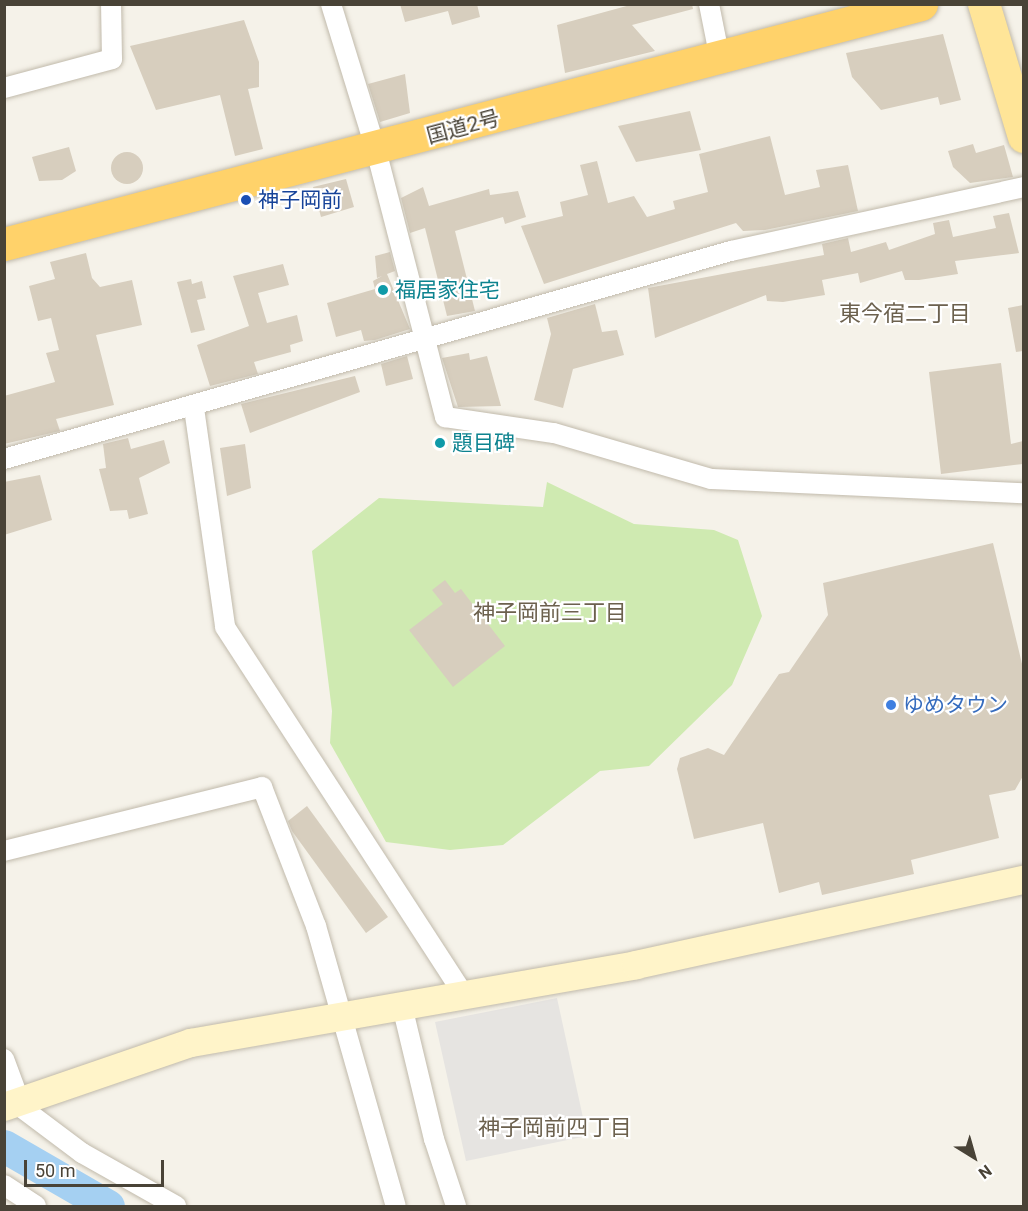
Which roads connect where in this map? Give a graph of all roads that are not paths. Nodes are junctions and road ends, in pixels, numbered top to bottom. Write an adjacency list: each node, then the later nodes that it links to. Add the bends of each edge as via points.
1 (111, 4): 7 (street, via 112,59)
2 (331, 4): 9 (street)
3 (709, 4): 6 (street)
4 (921, 4): 6 (highway, 国道2号)
5 (984, 4): 8 (main road)
6 (720, 59): 9 (highway, 国道2号)
7 (4, 88)
8 (1023, 137)
9 (376, 150): 11 (highway, 国道2号); 12 (street)
10 (1023, 187): 12 (street, via 730,251)
11 (4, 244)
12 (427, 335): 13 (street); 15 (street, via 445,417 554,433 711,479)
13 (194, 408): 14 (street); 18 (street, via 225,627)
14 (4, 459)
15 (1023, 493)
16 (4, 850): 20 (street, via 262,787 316,926)
17 (1023, 880): 18 (street, via 636,965)
18 (465, 996): 19 (street)
19 (403, 1010): 20 (street); 27 (street, via 434,1139)
20 (342, 1017): 22 (street, via 191,1043); 26 (street)
21 (4, 1059): 22 (street)
22 (10, 1102): 25 (street, via 82,1153)
23 (4, 1185): 24 (street)
24 (36, 1206)
25 (176, 1206)
26 (396, 1206)
27 (456, 1206)

